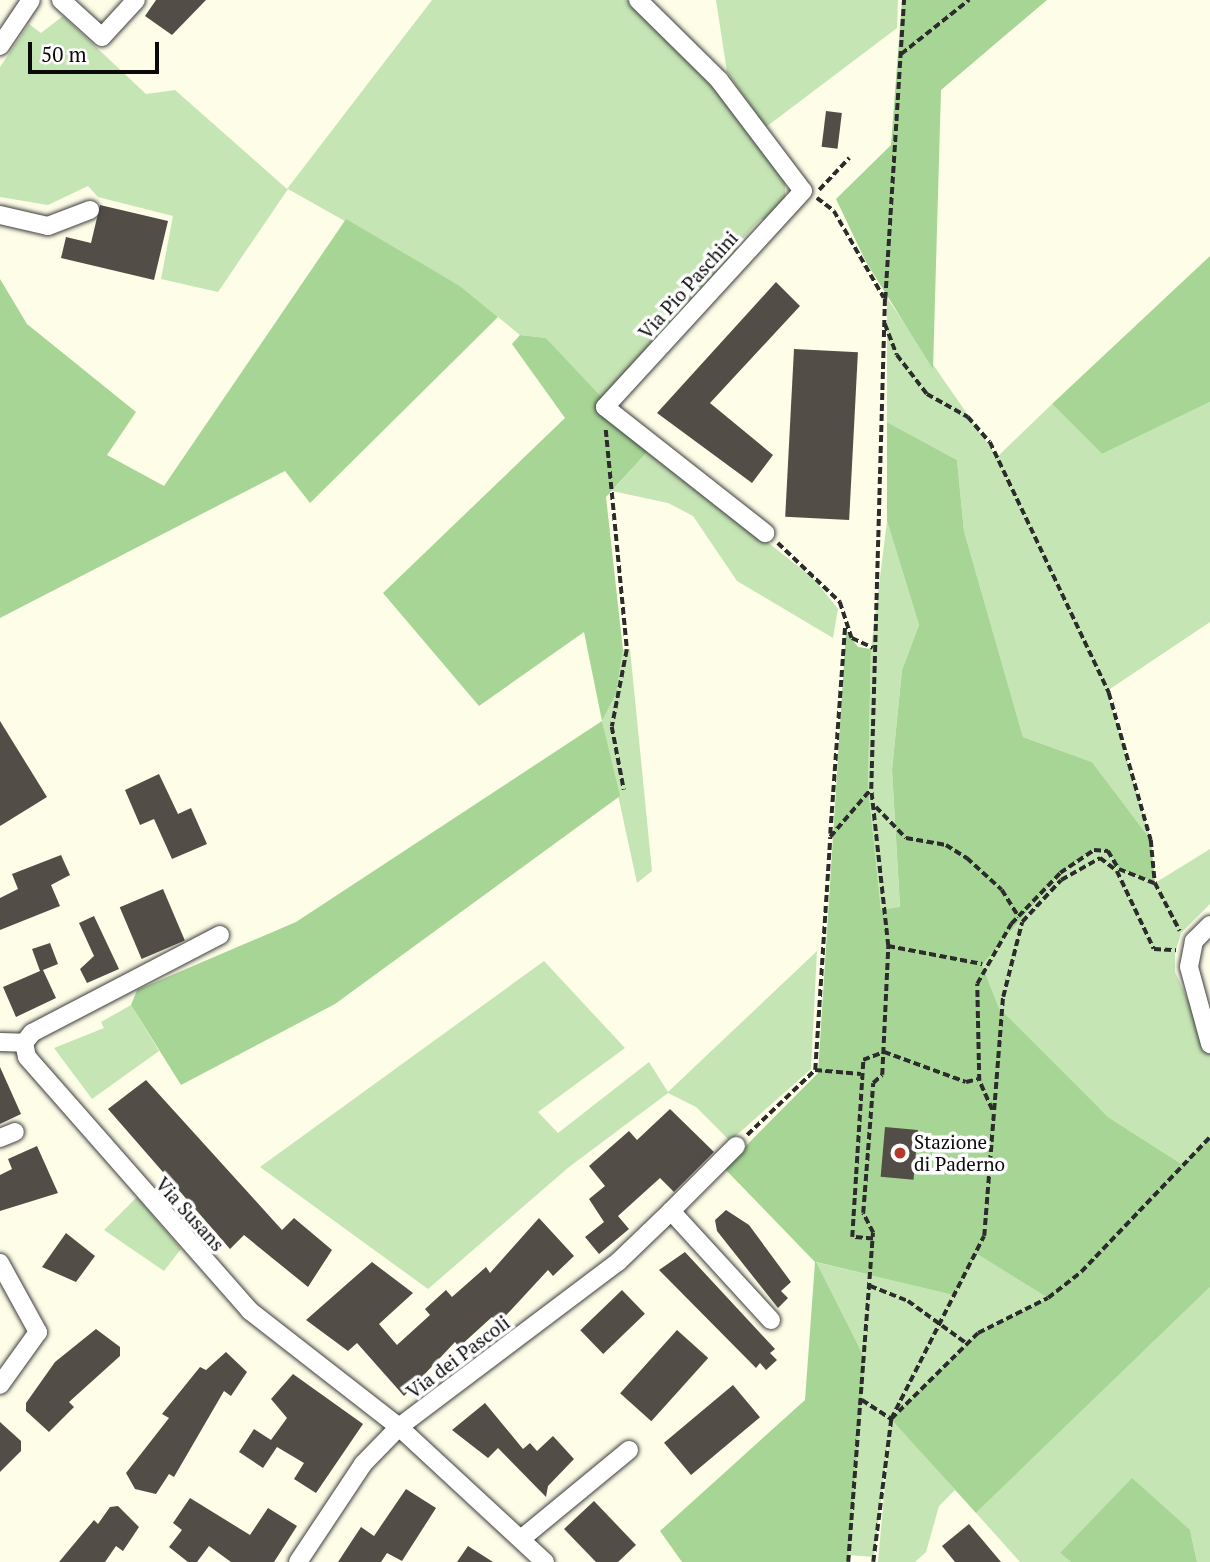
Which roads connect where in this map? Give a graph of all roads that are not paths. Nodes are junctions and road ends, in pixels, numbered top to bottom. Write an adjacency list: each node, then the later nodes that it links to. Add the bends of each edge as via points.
1 (31, 0): 5 (street)
2 (61, 0): 3 (street, via 102,37 117,27)
3 (136, 0)
4 (638, 0): 8 (street, Via Pio Paschini, via 719,80 803,191 605,407)
5 (0, 46)
6 (90, 210): 7 (street, via 48,226)
7 (0, 215)
8 (765, 533)
9 (1210, 925): 13 (street, via 1188,937 1190,985)
10 (220, 935): 12 (street, via 124,980)
11 (0, 1042): 12 (street)
12 (24, 1043): 19 (street, Via Susans, via 27,1057 250,1311)
13 (1210, 1044)
14 (736, 1146): 15 (street, Via dei Pascoli)
15 (671, 1211): 17 (street); 19 (street, Via dei Pascoli, via 618,1262)
16 (0, 1263): 18 (street, via 38,1332)
17 (771, 1320)
18 (0, 1385)
19 (399, 1427): 21 (street, Via Susans); 22 (street, Via dei Pascoli, via 363,1464)
20 (629, 1450): 21 (street)
21 (521, 1539): 23 (street, Via Susans)
22 (299, 1562)
23 (545, 1562)

